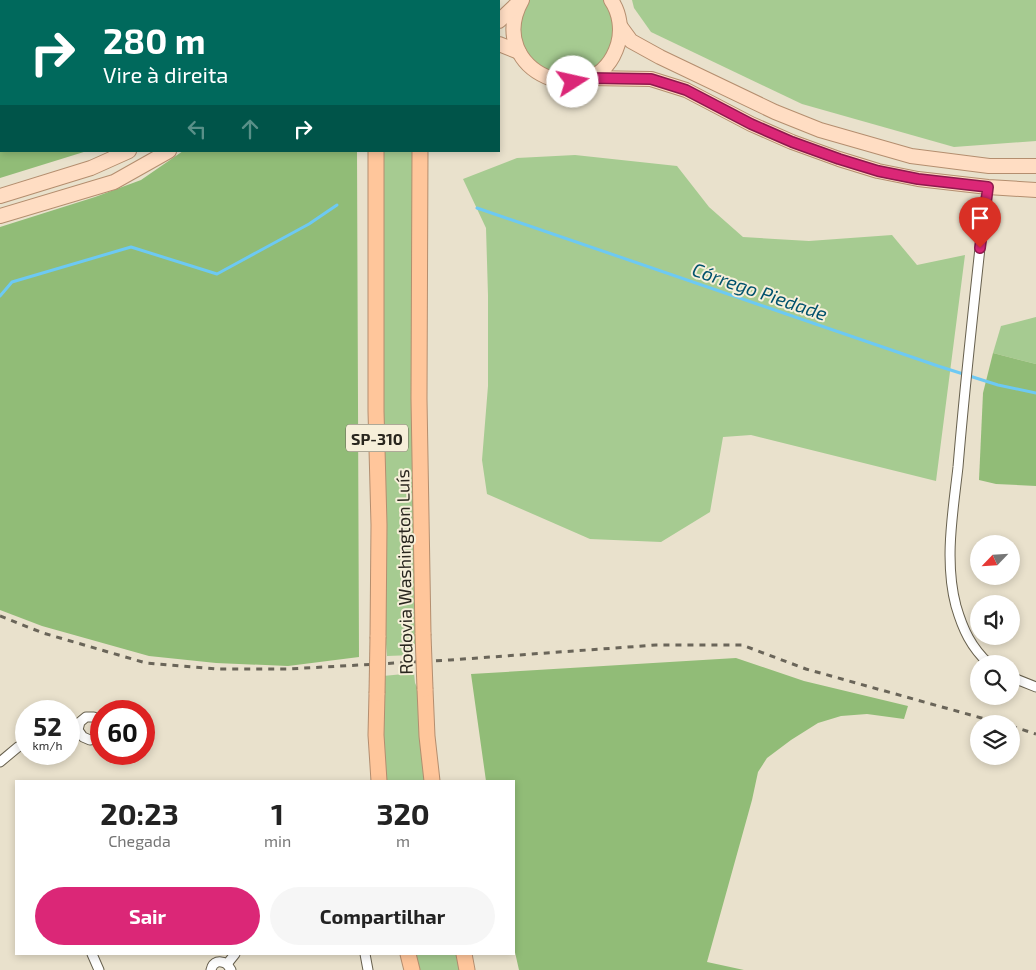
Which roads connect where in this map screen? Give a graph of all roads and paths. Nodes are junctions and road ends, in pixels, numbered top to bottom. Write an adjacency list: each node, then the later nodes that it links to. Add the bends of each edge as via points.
1 (522, 0): 3 (main road); 6 (main road, via 514,30)
2 (612, 0): 4 (main road)
3 (500, 20)
4 (620, 26): 7 (main road, via 618,45 609,62); 12 (main road, via 630,40 660,57 820,130 911,156 989,166)
5 (500, 44): 6 (main road)
6 (519, 52): 7 (main road, via 542,76 573,82)
7 (589, 78): 13 (main road, via 651,79 686,90 751,124 839,159 918,179)
8 (127, 152): 15 (main road, via 91,168)
9 (167, 152): 16 (main road, via 114,182)
10 (376, 152): 24 (highway, Rodovia Washington Luís / SP-310, bridge)
11 (420, 152): 25 (highway, Rodovia Washington Luís / SP-310, bridge, via 419,399 423,634)
12 (1036, 166)
13 (988, 187): 14 (main road); 17 (street, via 950,546 956,605 965,632)
14 (1036, 190)
15 (0, 196)
16 (0, 216)
17 (980, 655)
18 (1020, 681): 19 (street)
19 (1036, 687)
20 (80, 734): 21 (street)
21 (90, 740)
22 (15, 750): 23 (street)
23 (0, 762)
24 (378, 780)
25 (432, 780)
26 (92, 955): 32 (street)
27 (235, 955): 31 (street)
28 (364, 955): 34 (street)
29 (408, 955): 35 (highway)
30 (464, 955): 36 (highway)
31 (229, 967): 33 (street, via 218,962)
32 (99, 970)
33 (211, 970)
34 (368, 970)
35 (412, 970)
36 (467, 970)

